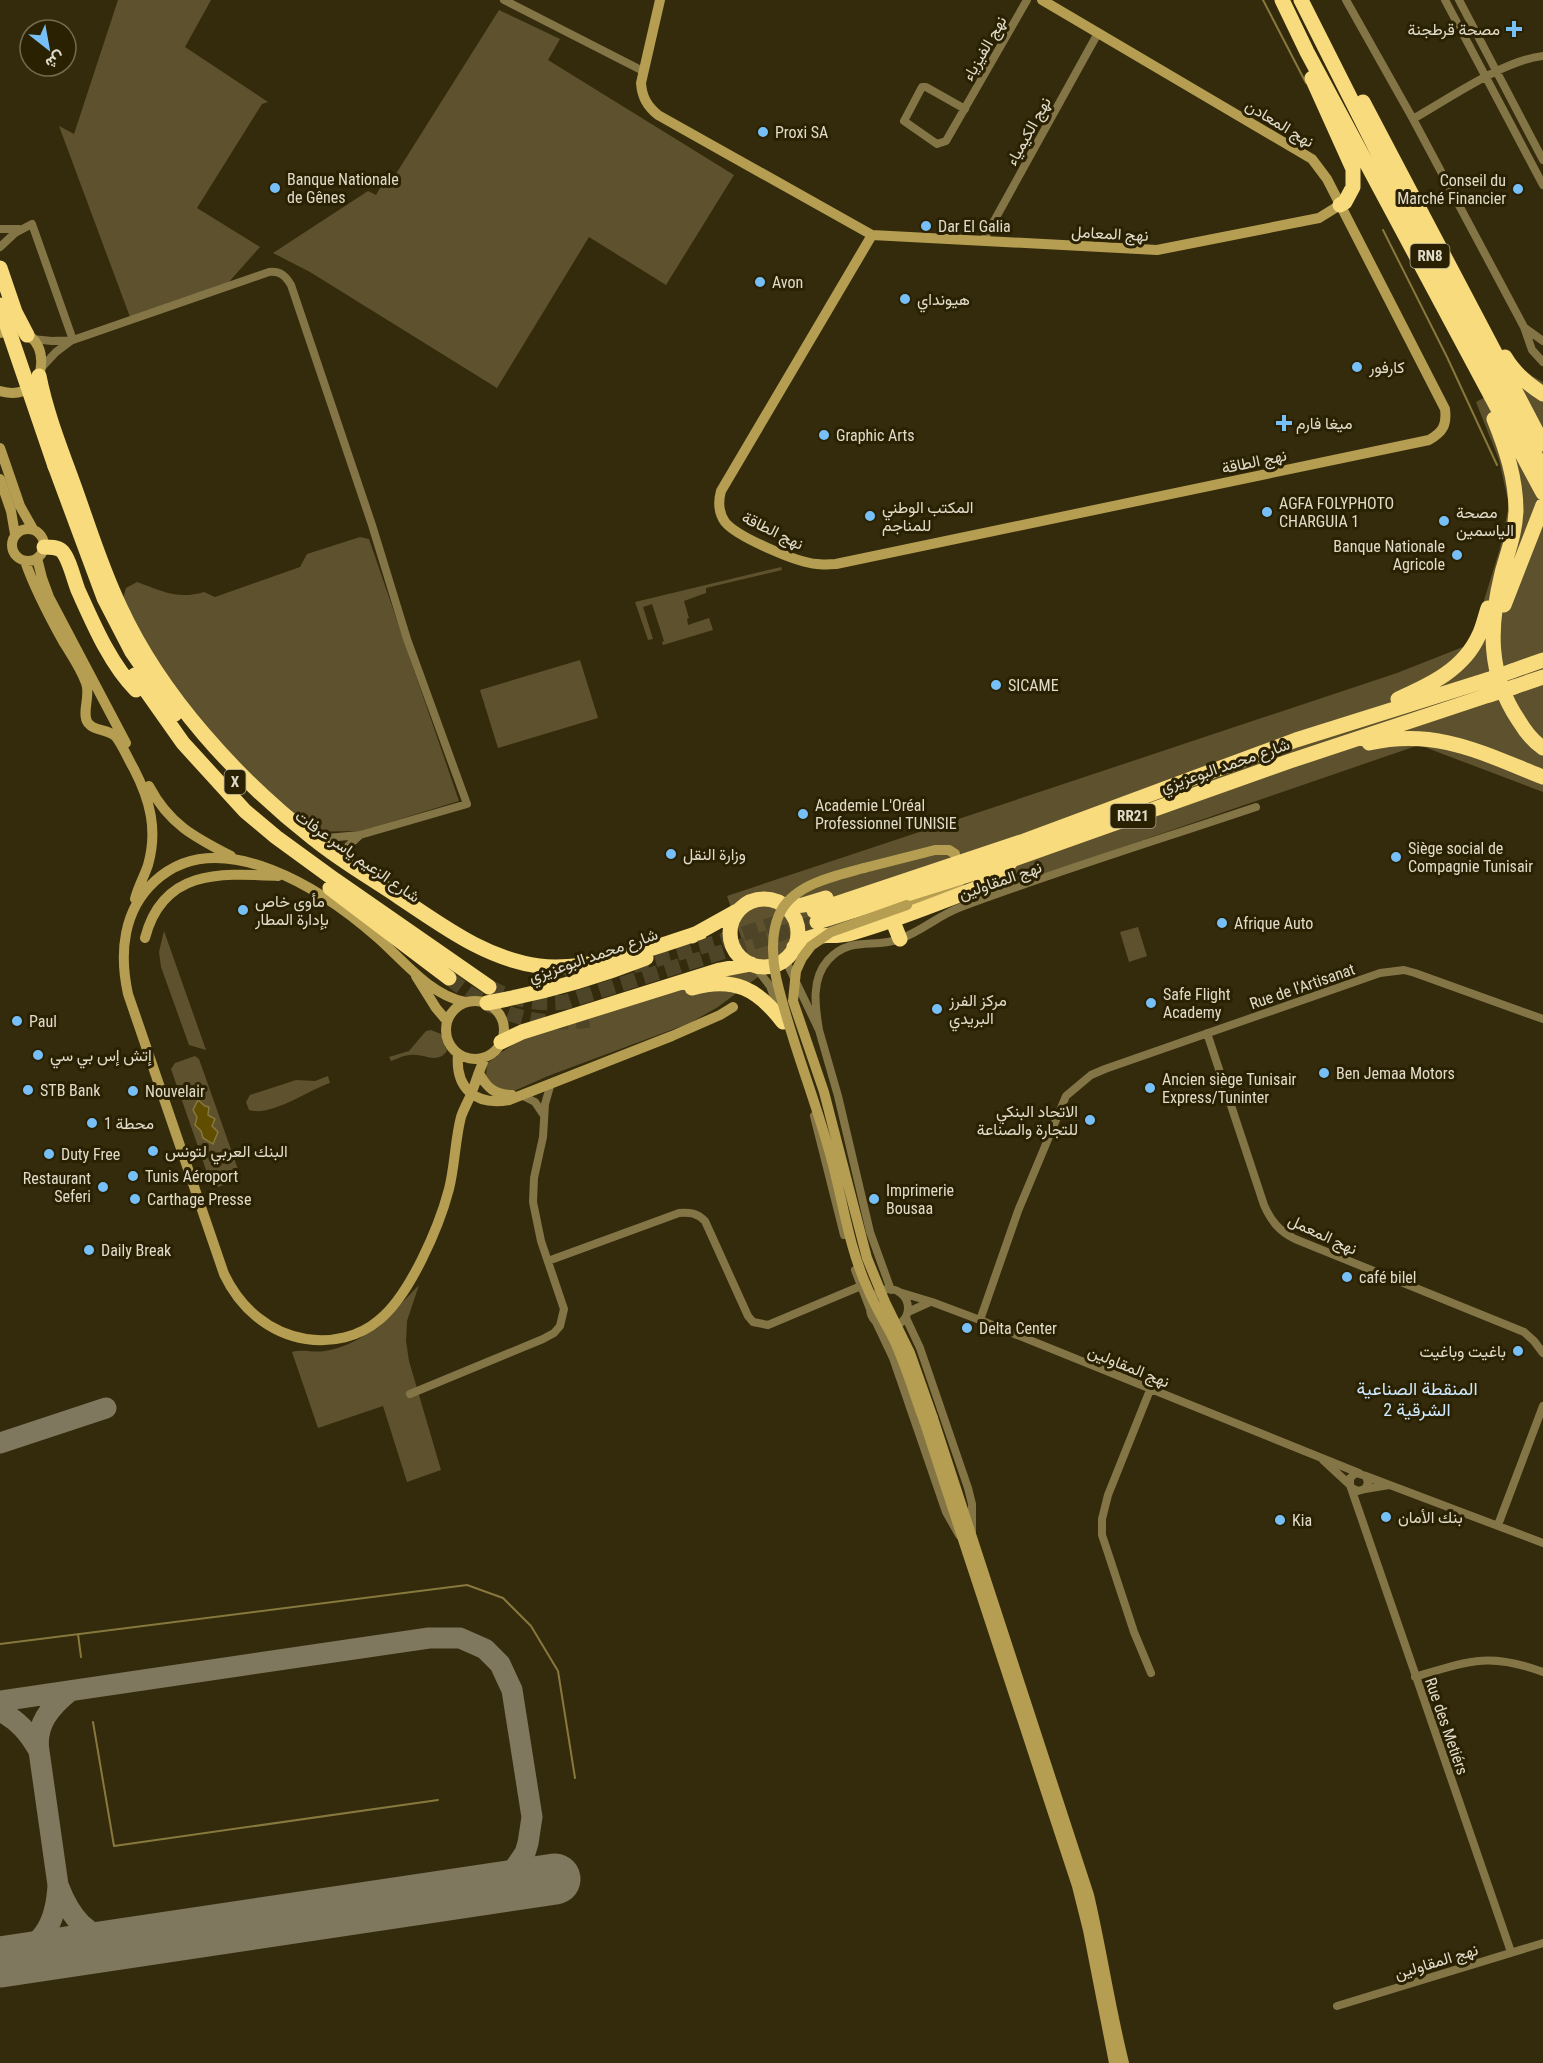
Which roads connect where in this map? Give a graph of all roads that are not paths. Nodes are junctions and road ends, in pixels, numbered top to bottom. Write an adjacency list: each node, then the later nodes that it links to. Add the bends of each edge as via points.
1 (504, 0): 14 (street)
2 (660, 0): 14 (street)
3 (1028, 0): 17 (street, نهج الفيزياء)
4 (1042, 0): 11 (street, نهج المعادن)
5 (1282, 0): 12 (highway, RN8)
6 (1301, 0): 10 (highway, RN8)
7 (1346, 0): 18 (street)
8 (1445, 0): 16 (street)
9 (1459, 0): 15 (street)
10 (1313, 24): 29 (highway, RN8, via 1333,46); 44 (highway, RN8)
11 (1098, 33): 21 (street, نهج المعادن, via 1302,152 1320,168); 25 (street, نهج الكيمياء)
12 (1307, 52): 21 (highway, via 1316,90 1353,169 1353,187); 37 (highway, RN8)
13 (1543, 56): 15 (street, via 1519,61)
14 (644, 71): 24 (street, via 641,91 658,115)
15 (1496, 72): 16 (street); 19 (street)
16 (1486, 77): 18 (street); 20 (street)
17 (965, 109): 17 (street, نهج الفيزياء, via 942,144 904,121 922,87)
18 (1413, 119): 30 (street)
19 (1543, 160)
20 (1543, 184)
21 (1340, 205): 25 (street, نهج المعامل, via 1319,218 1166,250); 40 (street, نهج المعادن, via 1445,409)
22 (24, 228): 23 (street); 26 (street); 33 (street, via 32,225)
23 (0, 229)
24 (872, 235): 25 (street, نهج المعامل); 40 (street, نهج الطاقة, via 718,501 725,522 734,530 800,561 836,564 1429,440 1439,435)
25 (982, 241)
26 (0, 247)
27 (0, 268): 32 (highway, via 15,312)
28 (0, 305): 43 (highway, bridge)
29 (1472, 307): 39 (highway, via 1508,363); 41 (highway, RN8)
30 (1524, 327): 34 (street); 35 (street, via 1532,350)
31 (0, 334): 32 (street, via 15,331); 43 (highway)
32 (30, 337): 33 (street); 36 (street, via 41,352)
33 (73, 340): 36 (street, via 56,352); 66 (street, via 253,277 275,272 287,278 407,639 467,804)
34 (1543, 341)
35 (1543, 362)
36 (41, 371): 38 (street, via 33,385 23,391); 67 (highway, via 46,407 95,545 130,627 168,687 213,744 262,795)
37 (1477, 371): 46 (highway, RN8); 52 (highway, via 1505,446 1515,490 1514,535)
38 (0, 393)
39 (1543, 394)
40 (1446, 419)
41 (1543, 444)
42 (0, 448): 48 (street, via 20,506)
43 (50, 467): 58 (highway, شارع الزعيم ياسر عرفات / X, via 93,595); 86 (highway, شارع الزعيم ياسر عرفات / X, via 100,589 132,652 171,709 224,771 309,847 459,947 506,969)
44 (1543, 470)
45 (0, 479): 49 (street)
46 (1543, 493)
47 (1543, 505): 59 (highway, via 1500,621 1503,668 1511,693 1526,719)
48 (33, 529): 49 (street); 50 (street, via 42,535)
49 (15, 534): 51 (street, via 13,550)
50 (41, 553): 51 (street); 53 (street, via 45,588); 58 (highway, via 55,548 64,553 114,660 132,686)
51 (25, 561): 53 (street, via 39,596)
52 (1502, 572): 60 (highway, via 1473,647 1449,672 1430,685); 61 (highway, via 1492,630 1494,662 1513,712)
53 (59, 626): 71 (street, via 162,807 187,833); 76 (street, via 86,683 88,723 116,737 150,804 152,845)
54 (1543, 660): 56 (highway, شارع محمد البوعزيزي / RR21)
55 (1543, 677): 56 (highway, شارع محمد البوعزيزي / RR21)
56 (1513, 679): 57 (highway, شارع محمد البوعزيزي / RR21, bridge)
57 (1488, 688): 60 (highway, شارع محمد البوعزيزي / RR21); 62 (highway, شارع محمد البوعزيزي / RR21)
58 (153, 702): 63 (highway, شارع الزعيم ياسر عرفات / X)
59 (1543, 735)
60 (1296, 740): 68 (highway, شارع محمد البوعزيزي / RR21)
61 (1543, 748)
62 (1290, 761): 64 (highway, via 1379,741 1431,738); 70 (highway, شارع محمد البوعزيزي / RR21)
63 (199, 762): 87 (highway, via 222,796 265,839); 88 (highway, شارع الزعيم ياسر عرفات / X, via 245,811 276,837)
64 (1543, 777)
65 (1256, 807): 81 (street, نهج المقاولين, via 961,907)
66 (360, 835): 67 (street); 72 (street, via 348,846)
67 (314, 839): 72 (highway)
68 (1024, 841): 69 (highway, شارع محمد البوعزيزي, via 986,845); 73 (highway, شارع محمد البوعزيزي / RR21, via 816,917)
69 (955, 854): 75 (highway, شارع محمد البوعزيزي, via 811,903); 118 (street, bridge, via 935,850 821,880 790,899 779,913 774,934 776,976 831,1155 856,1255 866,1286)
70 (1013, 859): 73 (highway, شارع محمد البوعزيزي / RR21); 78 (highway, via 999,876 980,887)
71 (239, 860): 74 (street); 76 (street, via 208,857 181,864 158,878)
72 (345, 862): 79 (highway, via 463,939 526,964 576,966)
73 (977, 872): 118 (street, bridge, via 955,885 820,938 796,971 793,997 824,1092 867,1258 910,1353)
74 (284, 876): 80 (street, via 217,875 190,882 160,904); 85 (street, via 340,907)
75 (786, 907): 77 (highway, via 761,899); 83 (highway, via 795,919 798,933)
76 (132, 911): 103 (street, via 123,958 128,994 224,1274 232,1291 266,1324 312,1340 342,1338 362,1331 394,1305 437,1226 449,1190 461,1116)
77 (737, 912): 79 (highway, شارع محمد البوعزيزي); 84 (highway, via 730,926 731,941 738,955)
78 (892, 919): 81 (highway); 82 (highway); 83 (highway, via 849,934 810,937)
79 (701, 932): 90 (highway, شارع محمد البوعزيزي, via 664,951 580,981)
80 (145, 938)
81 (900, 939): 82 (street, نهج المقاولين)
82 (857, 944): 96 (street, نهج المقاولين, via 837,952 820,970 815,1001)
83 (790, 953): 84 (highway, via 774,965); 96 (street)
84 (753, 965): 95 (street, via 770,986); 98 (highway, via 730,967)
85 (413, 971): 89 (street, via 443,994); 94 (street)
86 (542, 976)
87 (449, 978)
88 (489, 987)
89 (465, 1002): 90 (street); 94 (street)
90 (487, 1003): 98 (street, via 502,1020)
91 (734, 1007): 102 (street)
92 (1543, 1019): 97 (street, Rue de l'Artisanat, via 1404,970 1380,973)
93 (589, 1020): 95 (highway, via 700,986 722,983 752,991)
94 (447, 1021): 99 (street, via 446,1036)
95 (783, 1022): 107 (street, via 808,1095)
96 (819, 1029): 108 (street, via 870,1232)
97 (1207, 1033): 112 (street, Rue de l'Artisanat, via 1091,1075 1066,1096 1018,1211); 114 (street, نهج المعمل, via 1264,1205 1275,1226 1295,1239 1524,1332)
98 (501, 1042): 100 (street)
99 (458, 1054): 100 (street, via 471,1059); 103 (street, via 459,1077)
100 (485, 1057): 101 (street)
101 (479, 1073): 103 (street); 104 (street, via 501,1095)
102 (552, 1083): 104 (street); 105 (street)
103 (471, 1094): 104 (street, via 496,1102)
104 (521, 1095): 105 (street, via 535,1102)
105 (544, 1115): 106 (street, via 533,1202)
106 (548, 1261): 107 (street, via 689,1212 705,1221 753,1322 768,1325); 116 (street, via 564,1309 554,1334)
107 (861, 1286): 110 (street)
108 (895, 1291): 109 (street, نهج المقاولين); 110 (street, via 881,1292); 111 (street, via 907,1301)
109 (932, 1302): 111 (street); 112 (street, نهج المقاولين)
110 (870, 1309): 113 (street)
111 (907, 1315): 113 (street, via 902,1323 892,1327); 126 (street, via 968,1488 972,1504)
112 (980, 1320): 115 (street, نهج المقاولين)
113 (876, 1322): 126 (street, via 893,1358 946,1512 955,1530)
114 (1543, 1353)
115 (1150, 1390): 119 (street, نهج المقاولين); 129 (street, via 1108,1495 1102,1535)
116 (410, 1394)
117 (1543, 1406): 125 (street)
118 (928, 1419): 126 (street)
119 (1317, 1455): 120 (street, نهج المقاولين); 122 (street, نهج المقاولين)
120 (1362, 1474): 121 (street, نهج المقاولين); 122 (street, via 1353,1475); 123 (street, via 1368,1483)
121 (1391, 1485): 123 (street, نهج المقاولين); 125 (street, نهج المقاولين)
122 (1351, 1487): 123 (street); 124 (street, Rue des Metiérs)
123 (1363, 1490): 124 (street)
124 (1358, 1508): 130 (street, Rue des Metiérs)
125 (1498, 1525): 127 (street, نهج المقاولين)
126 (967, 1537): 134 (street, via 1077,1886); 135 (street, via 1089,1895)
127 (1543, 1543)
128 (1543, 1672): 130 (street, via 1505,1660 1484,1660)
129 (1151, 1673)
130 (1415, 1677): 132 (street, Rue des Metiérs)
131 (1543, 1942): 132 (street, نهج المقاولين)
132 (1511, 1952): 133 (street, نهج المقاولين)
133 (1337, 2006)
134 (1114, 2063)
135 (1124, 2063)

